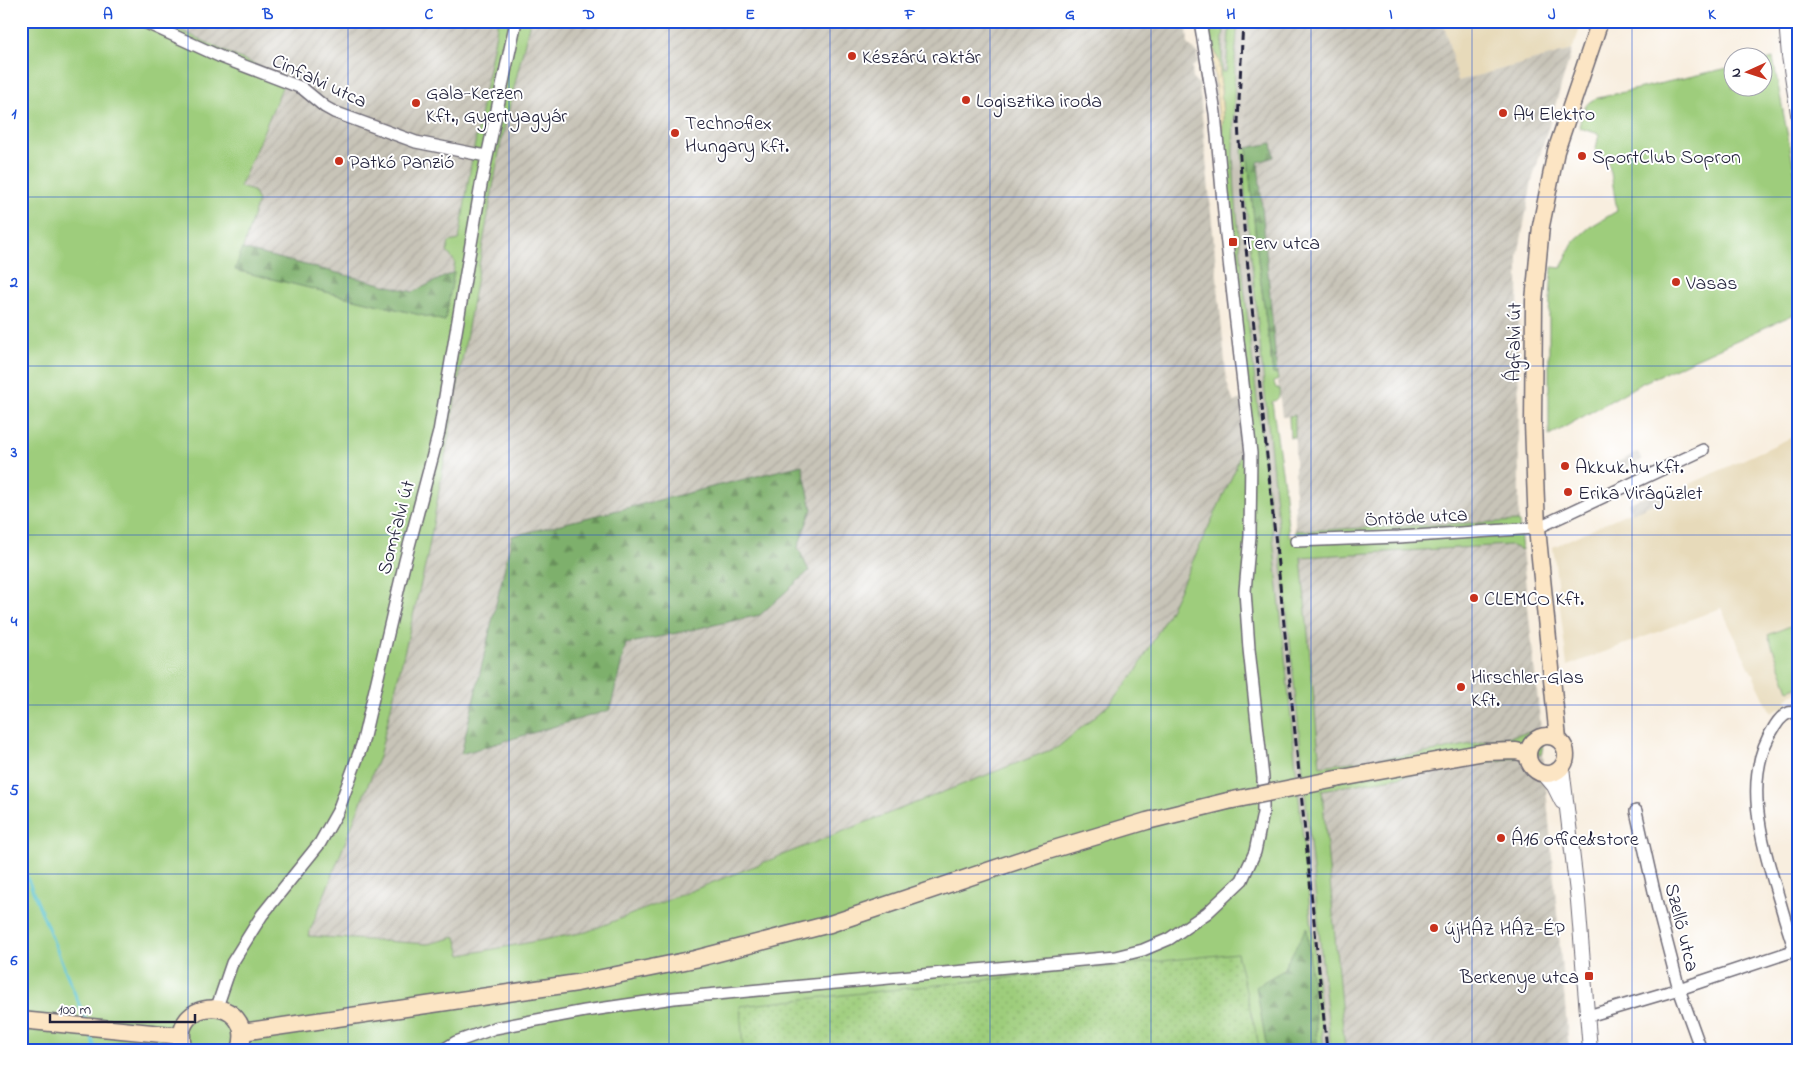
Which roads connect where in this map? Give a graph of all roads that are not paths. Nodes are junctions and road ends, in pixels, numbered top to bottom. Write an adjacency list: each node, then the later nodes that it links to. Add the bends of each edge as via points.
1 (142, 21): 7 (street, Cinfalvi utca, via 221,57 302,88 334,112 411,141)
2 (516, 21): 7 (street, Somfalvi út)
3 (1200, 21): 25 (street, via 1215,113 1251,454 1250,542 1245,591 1263,778 1263,813 1255,852 1242,880 1207,913 1169,939 1114,957 674,998 496,1028)
4 (1600, 21): 9 (main road, Ágfalvi út, via 1558,145 1541,226 1533,350)
5 (1786, 21): 6 (street)
6 (1799, 120)
7 (486, 156): 19 (street, Somfalvi út, via 439,432 362,745 338,811 320,844 258,922 232,963)
8 (1703, 450): 9 (street)
9 (1537, 528): 10 (street, Öntöde utca); 12 (main road, Ágfalvi út, via 1552,672)
10 (1296, 541)
11 (1798, 713): 17 (street, via 1784,715 1772,730 1759,760 1757,782 1761,832)
12 (1536, 745): 13 (main road, via 1563,745 1566,754); 14 (main road, via 1532,767); 22 (main road, bridge, via 1228,800 1044,852 830,924 695,959 577,983)
13 (1562, 767): 14 (main road, via 1553,773); 16 (street)
14 (1543, 774): 16 (street, via 1554,786)
15 (1636, 810): 18 (street, Szellő utca)
16 (1567, 812): 20 (street)
17 (1797, 953): 18 (street)
18 (1679, 989): 20 (street); 27 (street, Szellő utca)
19 (217, 1007): 22 (main road, via 234,1016); 23 (main road, via 208,1007 187,1020)
20 (1588, 1016): 26 (street)
21 (21, 1020): 23 (main road, via 98,1027)
22 (242, 1032): 24 (main road)
23 (183, 1043)
24 (240, 1050)
25 (443, 1050)
26 (1590, 1050)
27 (1701, 1050)

